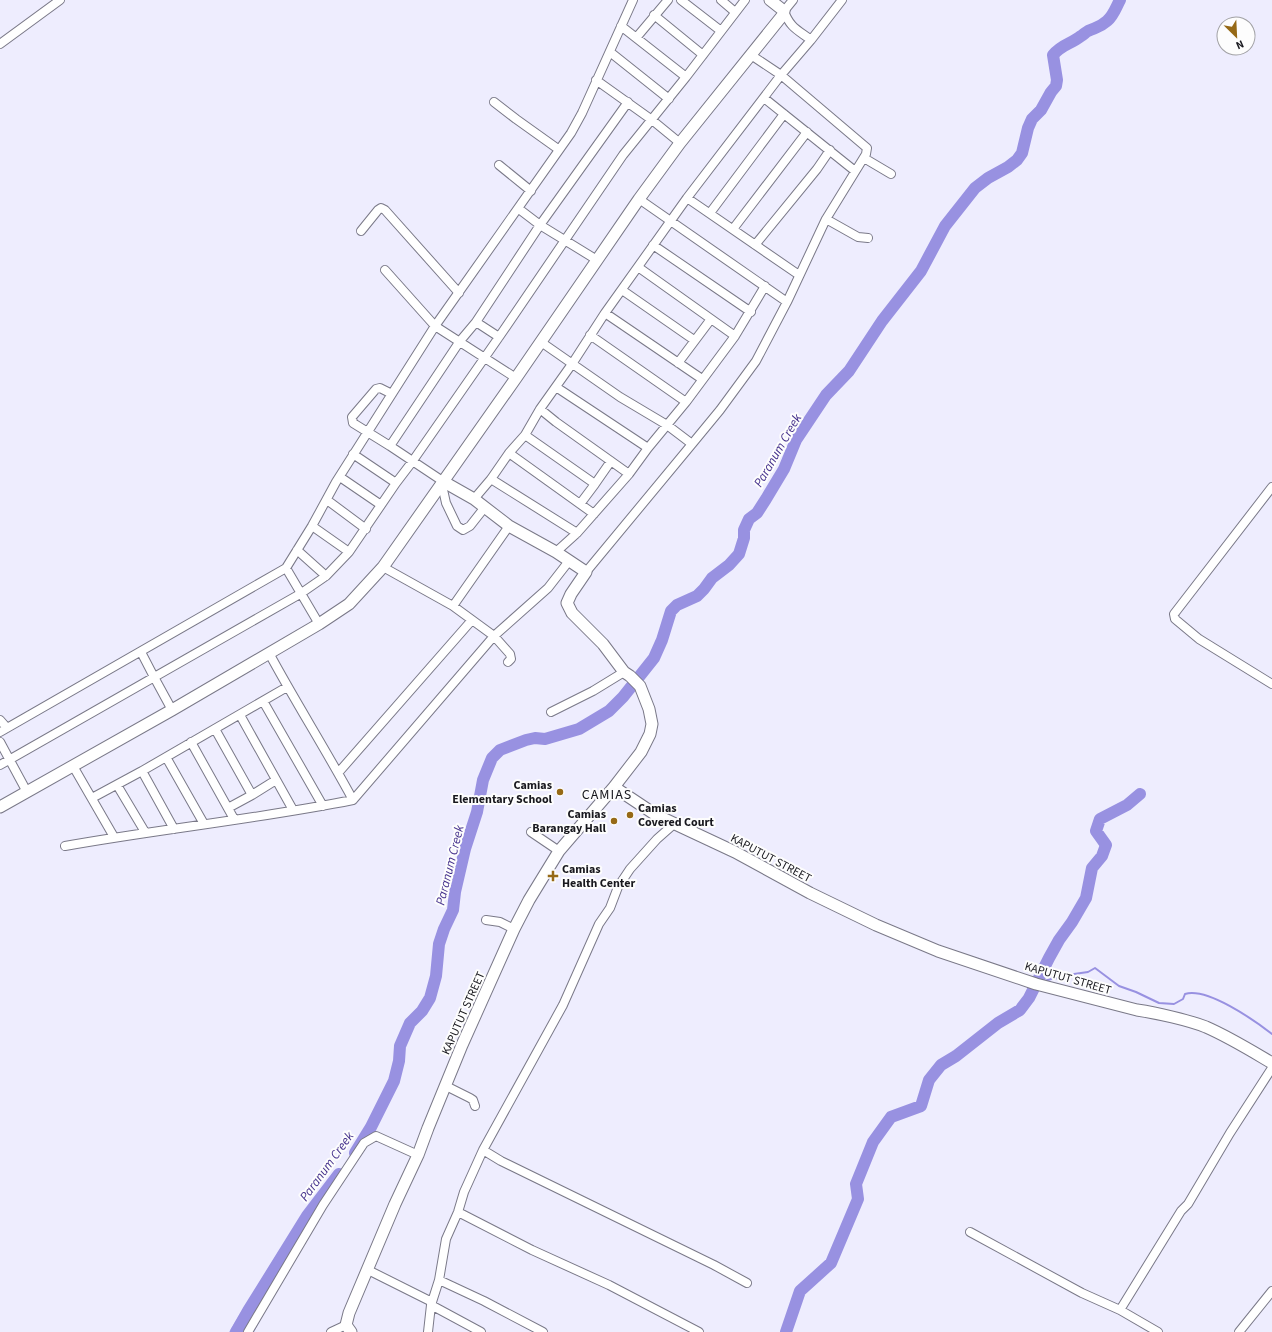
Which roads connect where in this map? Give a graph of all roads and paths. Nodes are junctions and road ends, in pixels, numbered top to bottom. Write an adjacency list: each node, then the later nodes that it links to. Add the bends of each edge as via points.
1 (60, 0): 17 (street)
2 (633, 0): 13 (street)
3 (668, 0): 12 (street)
4 (681, 0): 14 (street)
5 (721, 0): 11 (street)
6 (745, 0): 11 (street)
7 (770, 0): 10 (street)
8 (793, 0): 10 (street)
9 (842, 0): 16 (street)
10 (784, 11): 16 (street, via 788,21); 20 (street)
11 (735, 12): 14 (street)
12 (654, 15): 15 (street); 19 (street)
13 (621, 26): 15 (street); 18 (street)
14 (721, 32): 19 (street)
15 (636, 38): 22 (street)
16 (811, 40): 21 (street)
17 (0, 44)
18 (610, 52): 23 (street); 24 (street)
19 (703, 55): 22 (street)
20 (751, 56): 21 (street); 31 (street)
21 (781, 75): 25 (street); 34 (street, via 866,148)
22 (686, 77): 24 (street)
23 (596, 80): 27 (street); 32 (street, via 571,133)
24 (669, 98): 29 (street)
25 (764, 98): 28 (street); 39 (street)
26 (494, 102): 32 (street)
27 (628, 102): 29 (street); 45 (street)
28 (784, 114): 30 (street); 42 (street)
29 (652, 120): 31 (street); 49 (street, via 623,155)
30 (807, 132): 33 (street); 46 (street)
31 (680, 143): 40 (street)
32 (558, 149): 38 (street)
33 (830, 150): 36 (street); 51 (street)
34 (864, 158): 36 (street); 37 (street)
35 (499, 165): 38 (street)
36 (855, 171): 43 (street)
37 (891, 174)
38 (531, 191): 41 (street)
39 (687, 198): 42 (street); 44 (street)
40 (639, 199): 44 (street); 52 (street)
41 (518, 209): 45 (street); 58 (street)
42 (710, 213): 46 (street)
43 (826, 219): 48 (street, via 858,238); 55 (street)
44 (671, 221): 50 (street); 56 (street)
45 (540, 225): 49 (street); 63 (street)
46 (733, 229): 51 (street)
47 (361, 231): 58 (street, via 378,210 385,210)
48 (868, 238)
49 (565, 239): 52 (street); 67 (street)
50 (653, 245): 53 (street); 60 (street)
51 (755, 245): 55 (street)
52 (597, 260): 70 (street)
53 (638, 267): 57 (street); 62 (street)
54 (385, 270): 64 (street)
55 (799, 275): 59 (street)
56 (765, 286): 59 (street); 60 (street)
57 (622, 290): 61 (street); 68 (street)
58 (459, 293): 64 (street)
59 (786, 302): 83 (street, via 756,361)
60 (751, 312): 66 (street)
61 (605, 313): 65 (street); 72 (street)
62 (711, 319): 66 (street); 68 (street)
63 (476, 322): 67 (street); 69 (street)
64 (435, 326): 69 (street); 77 (street)
65 (590, 335): 73 (street); 78 (street)
66 (735, 336): 75 (street)
67 (499, 337): 71 (street)
68 (694, 340): 72 (street)
69 (460, 341): 71 (street); 84 (street)
70 (541, 342): 73 (street); 74 (street)
71 (485, 356): 74 (street); 89 (street)
72 (678, 362): 75 (street)
73 (572, 364): 76 (street); 80 (street)
74 (516, 378): 94 (street)
75 (702, 379): 78 (street)
76 (556, 387): 79 (street); 85 (street)
77 (392, 394): 81 (street); 81 (street, via 380,388 376,389 352,417 353,423)
78 (686, 402): 80 (street)
79 (540, 409): 82 (street); 88 (street)
80 (667, 425): 83 (street); 85 (street)
81 (368, 432): 84 (street); 87 (street)
82 (525, 435): 86 (street); 95 (street)
83 (692, 444): 113 (street)
84 (390, 446): 89 (street)
85 (648, 448): 90 (street)
86 (510, 453): 92 (street); 99 (street)
87 (353, 454): 91 (street); 93 (street)
88 (611, 461): 90 (street); 95 (street)
89 (412, 462): 93 (street); 94 (street)
90 (629, 474): 102 (street)
91 (340, 477): 98 (street); 100 (street)
92 (491, 480): 97 (street); 106 (street)
93 (396, 483): 100 (street)
94 (443, 484): 97 (street); 101 (street, via 446,503 457,526 463,530 470,526); 111 (street)
95 (596, 484): 99 (street)
96 (1272, 487): 125 (street, via 1174,614 1175,619 1199,639)
97 (474, 499): 101 (street)
98 (327, 500): 103 (street); 105 (street)
99 (580, 504): 102 (street)
100 (381, 505): 105 (street)
101 (485, 507): 104 (street)
102 (594, 514): 106 (street)
103 (312, 526): 107 (street); 108 (street)
104 (509, 526): 109 (street); 116 (street)
105 (366, 529): 108 (street)
106 (577, 533): 109 (street)
107 (297, 550): 112 (street); 114 (street)
108 (349, 552): 114 (street)
109 (556, 552): 110 (street)
110 (569, 561): 113 (street); 119 (street, via 548,588)
111 (384, 567): 116 (street); 118 (street, via 349,604)
112 (286, 568): 115 (street); 120 (street)
113 (586, 572): 123 (street, via 567,602 569,608)
114 (326, 576): 115 (street)
115 (300, 594): 118 (street); 124 (street)
116 (453, 606): 117 (street)
117 (472, 620): 119 (street); 141 (street)
118 (319, 624): 121 (street)
119 (494, 636): 122 (street, via 510,654 511,659); 148 (street)
120 (141, 652): 124 (street); 133 (street)
121 (269, 653): 126 (street); 128 (street)
122 (508, 662)
123 (627, 674): 129 (street); 144 (street, via 640,686 652,724 641,752)
124 (154, 677): 128 (street); 137 (street)
125 (1272, 684)
126 (288, 687): 127 (street); 141 (street)
127 (263, 701): 130 (street); 149 (street)
128 (172, 710): 139 (street)
129 (552, 712)
130 (240, 715): 132 (street); 142 (street)
131 (0, 720): 133 (street)
132 (215, 729): 135 (street); 146 (street)
133 (3, 730)
134 (0, 742): 137 (street)
135 (191, 742): 136 (street); 151 (street)
136 (166, 757): 140 (street); 154 (street)
137 (10, 760): 138 (street); 145 (street)
138 (0, 765)
139 (73, 766): 145 (street); 147 (street)
140 (142, 771): 143 (street); 156 (street)
141 (338, 773): 148 (street)
142 (276, 780): 146 (street); 152 (street)
143 (117, 785): 147 (street); 157 (street)
144 (614, 787): 155 (street, KAPUTUT STREET); 161 (street, KAPUTUT STREET)
145 (27, 792): 150 (street)
146 (252, 795): 151 (street)
147 (92, 798): 159 (street)
148 (353, 800): 149 (street)
149 (323, 806): 152 (street)
150 (0, 807)
151 (228, 808): 153 (street)
152 (293, 810): 153 (street)
153 (234, 819): 154 (street)
154 (204, 824): 156 (street)
155 (674, 824): 164 (street, KAPUTUT STREET, via 735,852 876,925 938,951 1042,985 1204,1026); 168 (street, via 630,869 618,887 563,1005)
156 (174, 828): 157 (street)
157 (145, 832): 159 (street)
158 (531, 832): 161 (street)
159 (114, 837): 160 (street)
160 (65, 846)
161 (559, 851): 163 (street, KAPUTUT STREET)
162 (486, 920): 163 (street, via 500,922)
163 (514, 929): 166 (street, KAPUTUT STREET)
164 (1272, 1062)
165 (1272, 1068): 177 (street)
166 (446, 1086): 167 (street, via 473,1100); 169 (street, KAPUTUT STREET)
167 (475, 1106)
168 (483, 1150): 170 (street); 174 (street)
169 (418, 1155): 172 (street, KAPUTUT STREET); 179 (street, via 376,1136 364,1143 323,1205)
170 (458, 1212): 173 (street, via 446,1239); 184 (street)
171 (970, 1232): 177 (street, via 1082,1293)
172 (368, 1270): 176 (street); 178 (street, KAPUTUT STREET, via 349,1313)
173 (439, 1280): 176 (street); 183 (street)
174 (747, 1283)
175 (1272, 1291): 186 (street)
176 (431, 1303): 181 (street); 182 (street)
177 (1120, 1310): 185 (street)
178 (348, 1328): 180 (street)
179 (248, 1332)
180 (331, 1332)
181 (428, 1332)
182 (481, 1332)
183 (542, 1332)
184 (699, 1332)
185 (1158, 1332)
186 (1239, 1332)

